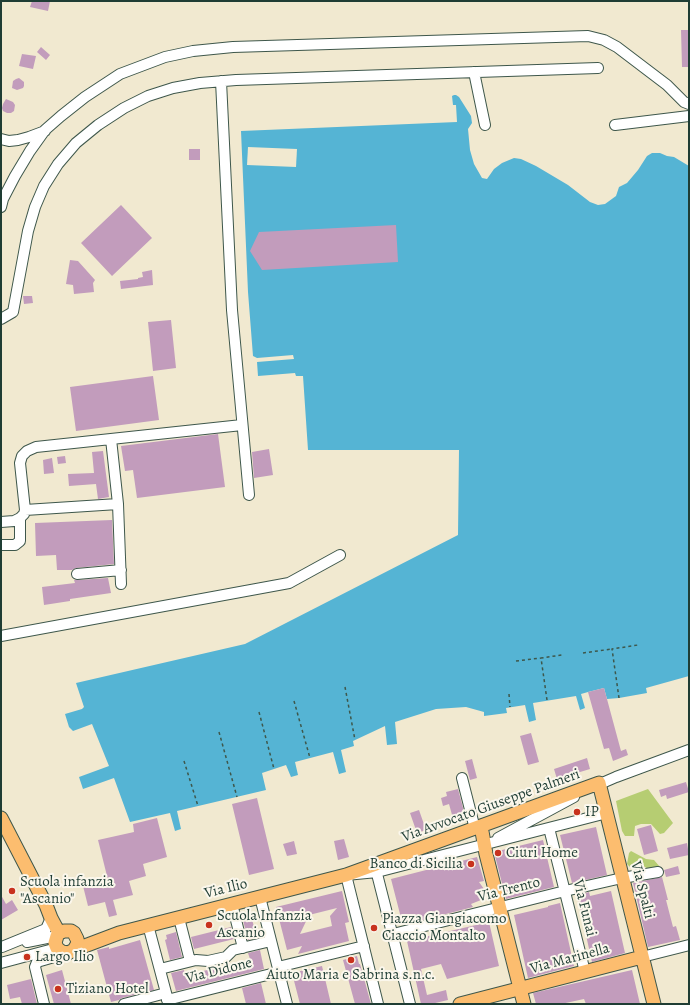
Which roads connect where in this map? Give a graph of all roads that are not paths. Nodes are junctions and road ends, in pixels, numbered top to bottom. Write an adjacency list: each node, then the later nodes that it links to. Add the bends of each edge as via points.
1 (598, 68): 2 (street)
2 (474, 72): 3 (street); 8 (street)
3 (221, 81): 13 (street, via 174,88 148,96 124,108 76,143 58,164 38,200 28,231 13,312); 14 (street, via 232,310)
4 (667, 85): 5 (street); 6 (street); 10 (street, via 617,47 588,36 234,47 165,57 120,74 85,97)
5 (689, 96)
6 (689, 104)
7 (689, 117): 9 (street)
8 (485, 125)
9 (615, 126)
10 (45, 130): 11 (street, via 18,140); 12 (street, via 15,176)
11 (1, 139)
12 (1, 207)
13 (1, 319)
14 (242, 425): 15 (street); 16 (street)
15 (111, 439): 17 (street); 18 (street, via 36,447 27,451 20,463)
16 (249, 495)
17 (118, 504): 18 (street); 22 (street)
18 (22, 514): 19 (street, via 14,521); 20 (street, via 20,542 15,545)
19 (1, 522)
20 (1, 545)
21 (340, 555): 25 (street, via 290,583)
22 (121, 570): 23 (street); 24 (street)
23 (77, 574)
24 (121, 584)
25 (1, 636)
26 (689, 750): 28 (street)
27 (462, 778): 31 (street)
28 (599, 783): 29 (main road, Via Spalti); 31 (main road, Via Avvocato Giuseppe Palmeri); 33 (street, Via Avvocato Giuseppe Palmeri)
29 (607, 813): 32 (street, Via Avvocato Giuseppe Palmeri); 37 (main road, Via Spalti)
30 (1, 818): 41 (main road)
31 (478, 828): 33 (main road); 34 (main road, Via Avvocato Giuseppe Palmeri)
32 (549, 828): 33 (street, Via Avvocato Giuseppe Palmeri); 38 (street, Via Funai)
33 (484, 845): 34 (street, Via Avvocato Giuseppe Palmeri); 42 (main road)
34 (381, 867): 36 (main road, Via Ilio); 46 (street)
35 (658, 872): 37 (street, Via Trento)
36 (343, 876): 39 (main road, Via Ilio); 50 (street)
37 (622, 878): 38 (street, Via Trento); 53 (main road, Via Spalti)
38 (565, 891): 42 (street, Via Trento); 58 (street, Via Funai)
39 (260, 897): 40 (main road, Via Ilio); 48 (street)
40 (232, 904): 44 (main road, Via Ilio); 52 (street)
41 (46, 905): 43 (main road); 47 (main road)
42 (499, 908): 46 (street, Via Trento); 59 (main road)
43 (51, 918): 47 (main road); 51 (street, via 46,929)
44 (179, 918): 45 (main road, Via Ilio); 54 (street)
45 (148, 925): 47 (main road, Via Ilio, via 119,933); 56 (street)
46 (398, 933): 65 (street)
47 (66, 941): 51 (street); 55 (street); 61 (street, via 34,967)
48 (271, 941): 52 (street); 57 (street)
49 (689, 945): 53 (street, Via Marinella)
50 (364, 946): 57 (street, Via Didone); 64 (street)
51 (2, 947)
52 (243, 948): 54 (street, via 233,950 226,957)
53 (642, 957): 58 (main road, Via Marinella); 68 (main road, Via Spalti)
54 (190, 962): 56 (street)
55 (1, 963)
56 (160, 969): 60 (street)
57 (278, 969): 60 (street, Via Didone); 63 (street)
58 (585, 972): 59 (main road, Via Marinella)
59 (520, 989): 66 (main road, Via Marinella); 67 (main road)
60 (167, 999): 62 (street, Via Didone)
61 (44, 1004)
62 (124, 1004)
63 (287, 1004)
64 (378, 1004)
65 (410, 1004)
66 (460, 1004)
67 (524, 1004)
68 (654, 1004)

